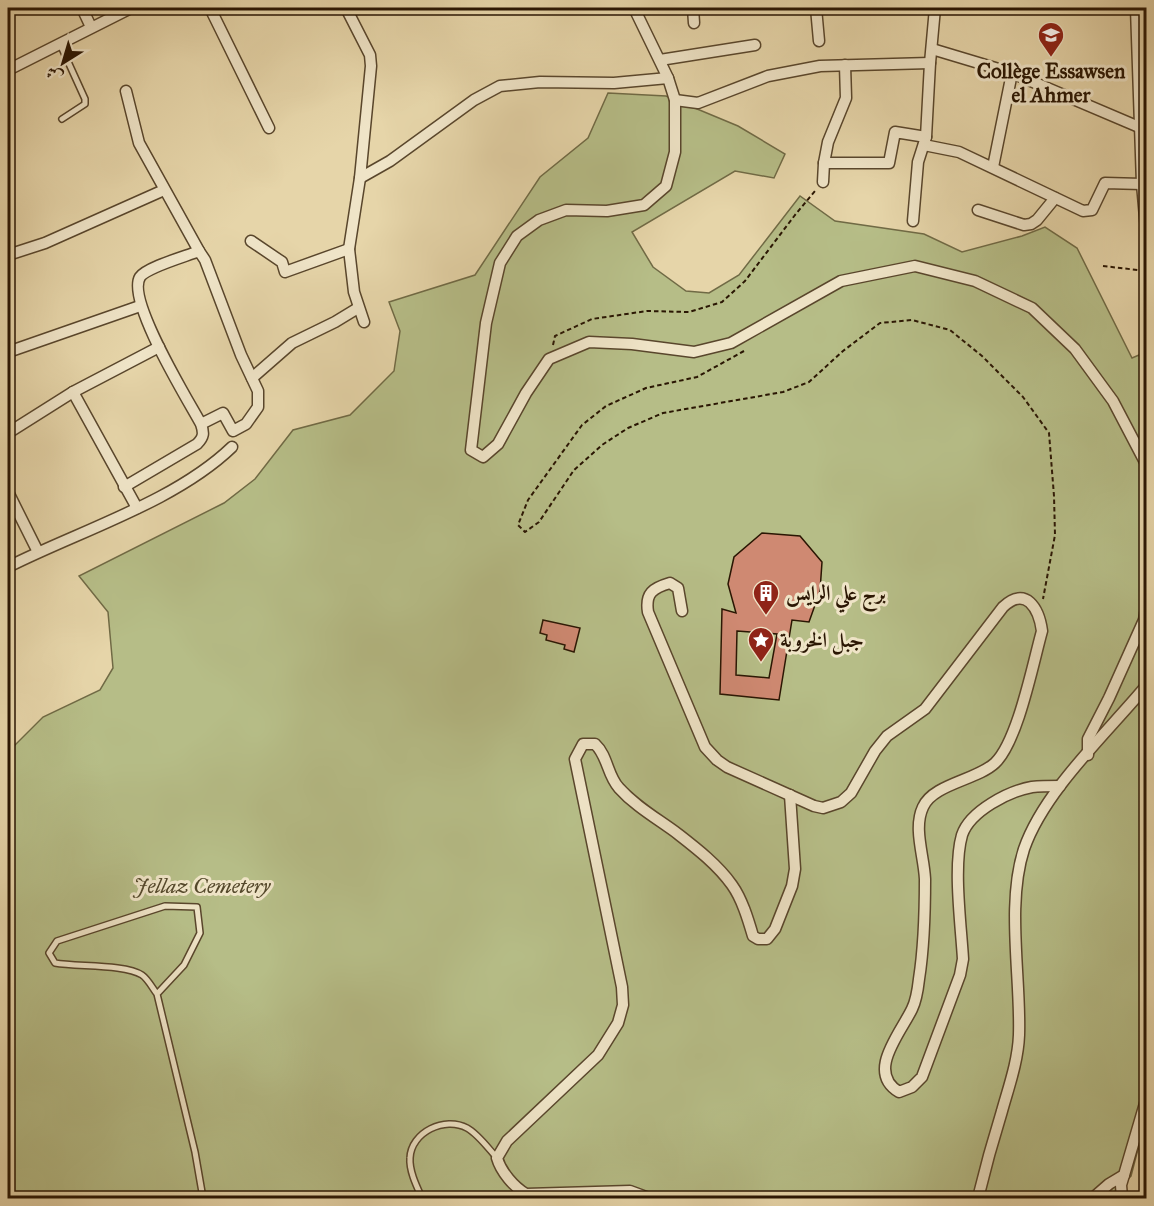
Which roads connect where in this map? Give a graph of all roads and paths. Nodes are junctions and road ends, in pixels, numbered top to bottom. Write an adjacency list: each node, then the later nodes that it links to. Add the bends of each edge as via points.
1 (82, 8): 11 (street)
2 (131, 8): 11 (street)
3 (210, 8): 25 (street)
4 (346, 8): 30 (street, via 370,55 371,66)
5 (634, 8): 16 (street)
6 (693, 8): 10 (street)
7 (816, 8): 12 (street)
8 (935, 8): 15 (street)
9 (1137, 8): 26 (street)
10 (694, 23)
11 (91, 27): 13 (street)
12 (819, 41)
13 (60, 44): 19 (street); 24 (lane, via 85,99 81,108)
14 (755, 45): 16 (street)
15 (932, 49): 17 (street); 20 (street)
16 (660, 60): 21 (street)
17 (930, 63): 18 (street); 27 (street)
18 (845, 65): 23 (street, via 779,73 698,103); 28 (street, via 846,98)
19 (8, 70)
20 (1012, 73): 26 (street); 29 (street)
21 (668, 78): 23 (street); 30 (street, via 500,86)
22 (126, 91): 33 (street, via 139,143)
23 (675, 100): 53 (street, via 675,152 666,186 644,205 607,211 566,210 540,220 517,236 500,263 486,323 471,450 483,457 498,444)
24 (62, 119)
25 (269, 128)
26 (1144, 130): 32 (street)
27 (925, 141): 28 (street, via 895,132 889,163); 29 (street); 37 (street, via 918,162)
28 (824, 163): 31 (street)
29 (993, 167): 34 (street)
30 (360, 178): 40 (street)
31 (823, 182): 53 (path, via 745,281 722,303 689,312 647,311 592,319 555,336)
32 (1142, 184): 34 (street, via 1105,183 1088,212); 36 (street)
33 (164, 190): 41 (street); 42 (street, via 45,243)
34 (1055, 198): 35 (street, via 1031,224)
35 (978, 210)
36 (1146, 217): 38 (street)
37 (913, 221)
38 (1146, 229)
39 (252, 241): 40 (street, via 282,262 285,272)
40 (349, 249): 46 (street)
41 (199, 251): 45 (street, via 141,276); 54 (street)
42 (8, 255)
43 (1103, 266): 44 (path)
44 (1146, 271)
45 (140, 306): 50 (street); 52 (street)
46 (358, 308): 49 (street); 54 (street, via 292,343)
47 (1146, 311): 48 (path)
48 (1146, 318)
49 (363, 322)
50 (159, 347): 55 (street); 56 (street)
51 (744, 350): 67 (path, via 697,377 646,388 606,406 582,425 528,500 518,525 525,532 539,522 574,470 628,428 663,413 791,389 808,382 880,323 912,320 950,330 982,356 1023,397 1049,433 1055,535)
52 (8, 352)
53 (549, 359): 59 (street, via 589,342 694,352 731,343 841,281 915,266 975,281 1032,309 1074,349 1113,400)
54 (252, 378): 56 (street, via 258,391 258,407 246,424 233,431 223,413)
55 (73, 392): 57 (street); 60 (street)
56 (201, 424): 60 (street, via 204,433 197,444)
57 (8, 434)
58 (232, 447): 62 (street, via 216,462)
59 (1146, 464)
60 (124, 487): 62 (street)
61 (8, 492): 63 (street)
62 (136, 508): 63 (street)
63 (38, 552): 64 (street)
64 (8, 567)
65 (1146, 608): 69 (street, via 1110,698 1088,739)
66 (682, 611): 71 (street, via 678,588 670,583 651,592 648,612 705,747 727,767)
67 (1040, 616): 70 (street, via 1042,631 1011,742 996,762 927,799 922,809 919,825 925,877 919,979 913,1007 884,1065 885,1077 899,1092 922,1077 960,975 963,959 958,856 963,833 984,807 1008,795 1032,787); 71 (street, via 1033,603 1023,599 1011,600 1003,606 925,709 887,736 841,802 823,808)
68 (1146, 686): 69 (street)
69 (1088, 754): 70 (street)
70 (1060, 786): 81 (street, via 1031,834 1020,870 1016,912 1018,1053)
71 (790, 795): 76 (street, via 795,869 792,886 776,929 766,939 758,939 753,936 732,885 716,867 620,789 596,744 583,744 575,759 577,773 623,1005 618,1023 598,1055 507,1141)
72 (1146, 958): 73 (street)
73 (1146, 976)
74 (157, 994): 74 (lane, via 184,965 200,933 197,908 165,906 57,941 49,953 55,963 117,967 142,975); 78 (lane)
75 (1146, 1101): 77 (street)
76 (496, 1158): 79 (lane, via 466,1127 432,1126 417,1140 410,1158); 80 (street, via 526,1194 630,1191)
77 (1124, 1176): 82 (street); 83 (street)
78 (203, 1198)
79 (422, 1198)
80 (649, 1198)
81 (978, 1198)
82 (1093, 1198)
83 (1122, 1198)

